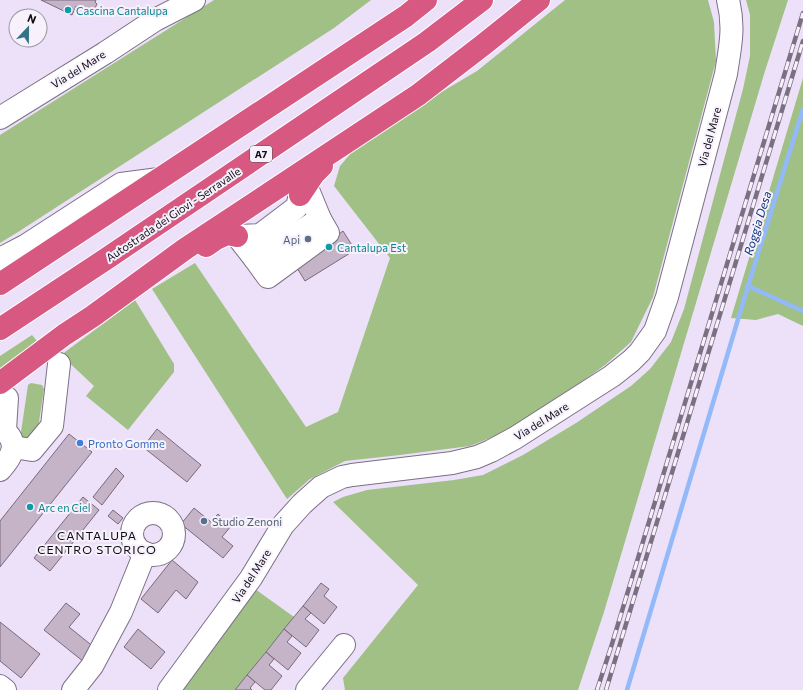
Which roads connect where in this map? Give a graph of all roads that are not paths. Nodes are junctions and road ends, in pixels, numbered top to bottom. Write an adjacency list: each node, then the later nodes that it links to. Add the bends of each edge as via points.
1 (174, 0): 7 (street, Via del Mare)
2 (194, 0): 7 (street, Via del Mare)
3 (426, 0): 10 (highway, via 406,16)
4 (482, 0): 16 (highway, Autostrada dei Giovi - Serravalle / A7, via 426,42)
5 (539, 0): 9 (highway, via 418,95)
6 (728, 0): 26 (street, Via del Mare, via 732,38 726,74 667,297 655,331 640,352 612,376 515,438 477,457 352,475 321,487 283,525 251,578)
7 (155, 20): 8 (street, Via del Mare)
8 (0, 118)
9 (348, 141): 11 (highway, via 314,174); 15 (highway, via 185,249)
10 (159, 179): 13 (street, via 121,184); 14 (highway)
11 (303, 190): 12 (street, via 297,208 260,235); 12 (street, via 320,219 256,259)
12 (237, 236): 15 (highway, via 227,234 216,239)
13 (0, 259)
14 (0, 284)
15 (93, 316): 18 (highway, via 64,335)
16 (0, 329)
17 (59, 364): 19 (street, via 52,426 32,450)
18 (4, 391): 19 (street)
19 (6, 435): 20 (street, via 11,454)
20 (0, 470)
21 (145, 554): 25 (street, via 121,612 92,666)
22 (344, 645): 27 (street)
23 (0, 686): 24 (street)
24 (5, 690)
25 (72, 690)
26 (170, 690)
27 (307, 690)

